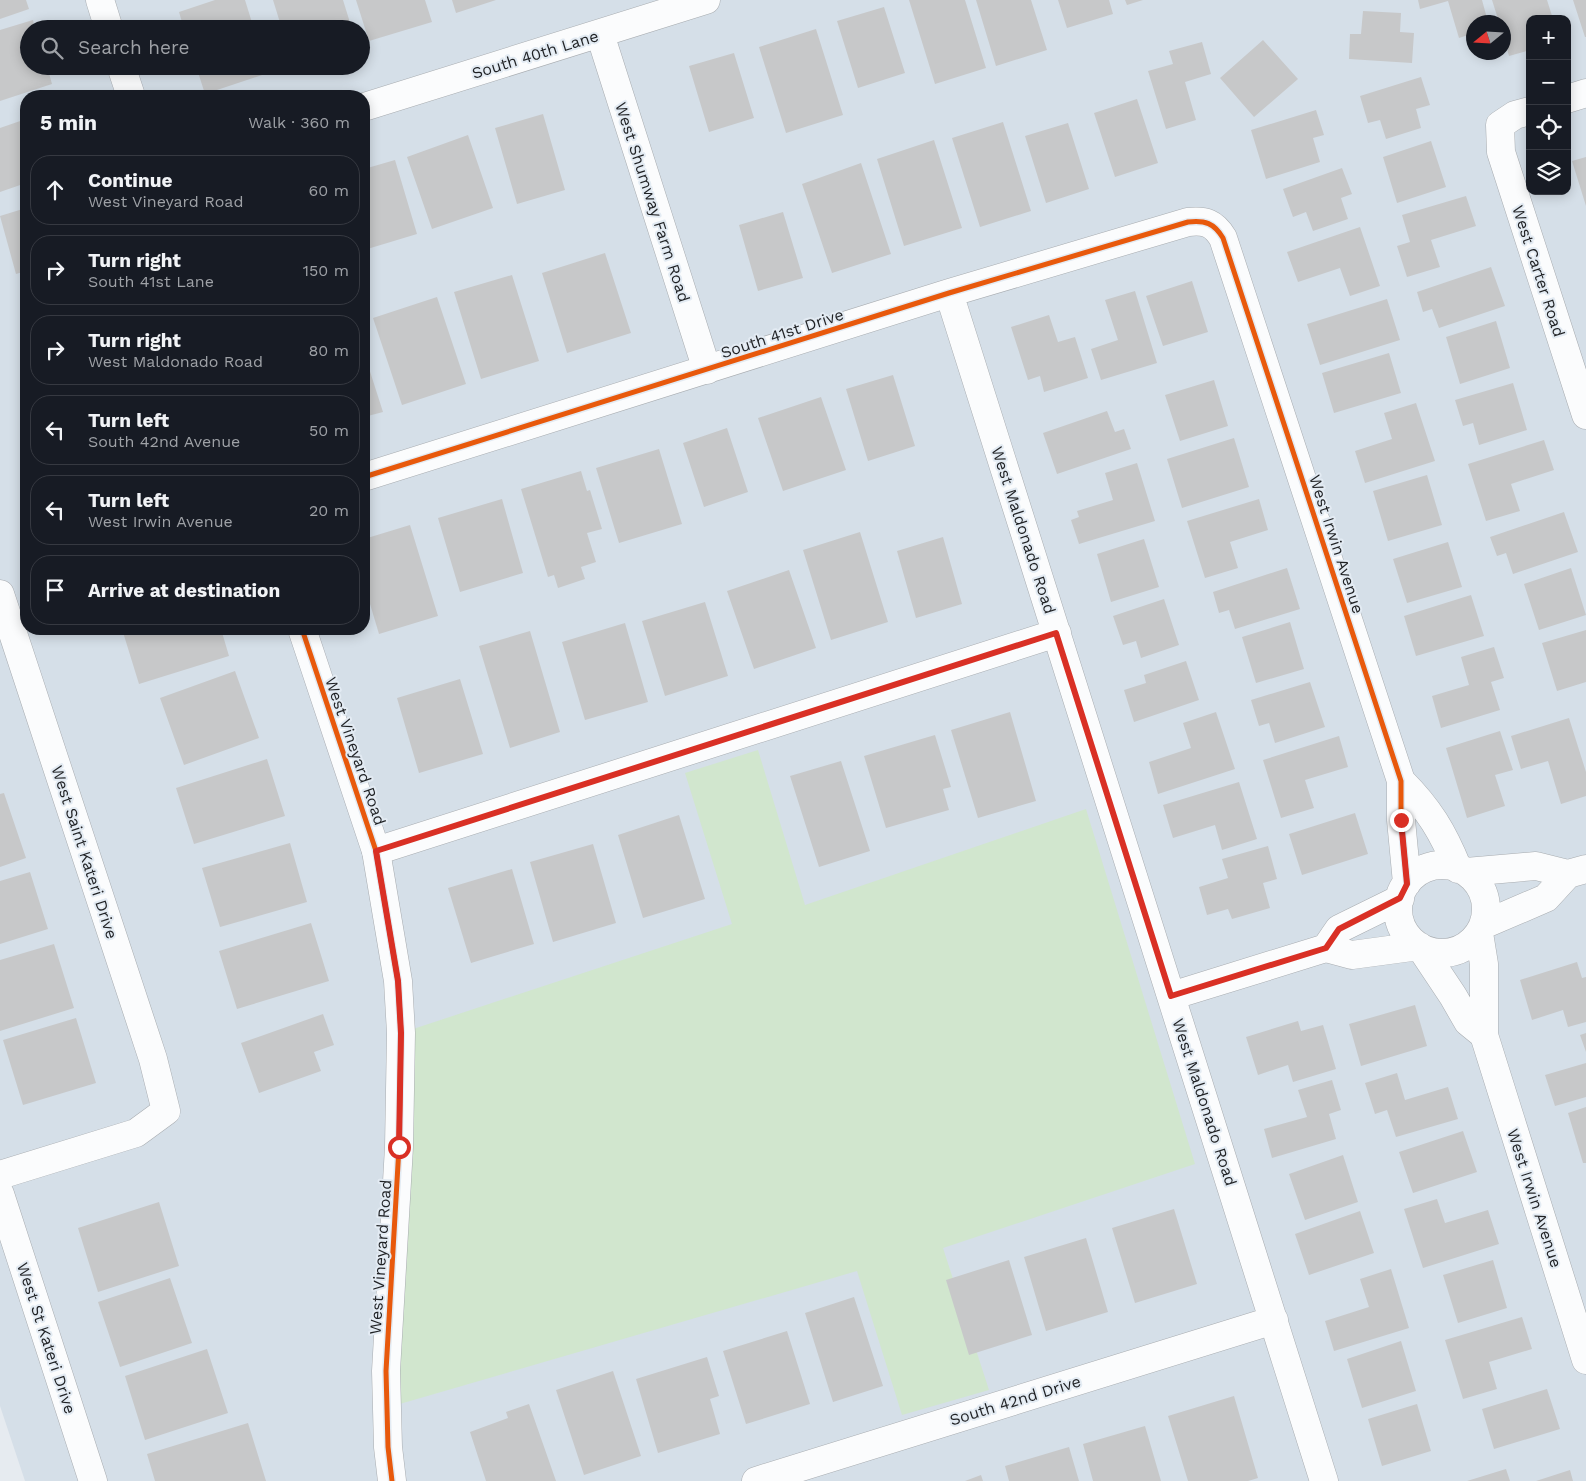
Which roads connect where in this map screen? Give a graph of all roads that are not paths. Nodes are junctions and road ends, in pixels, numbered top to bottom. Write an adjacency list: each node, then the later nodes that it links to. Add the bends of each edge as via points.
1 (100, 0): 3 (street)
2 (706, 0): 4 (street, South 40th Lane)
3 (106, 20)
4 (600, 34): 9 (street, South 40th Lane); 13 (street, West Shumway Farm Road)
5 (124, 75): 6 (street)
6 (129, 90)
7 (1586, 94): 8 (street)
8 (1571, 98)
9 (370, 105)
10 (1526, 111): 14 (street, West Carter Road, via 1500,125 1501,152)
11 (1209, 222): 12 (street, South 41st Drive, via 1188,222); 19 (street, West Irwin Avenue, via 1224,238)
12 (949, 293): 13 (street, South 41st Drive); 17 (street, West Maldonado Road)
13 (707, 370): 15 (street, South 41st Drive)
14 (1586, 415)
15 (370, 475)
16 (0, 594): 29 (street, West Saint Kateri Drive, via 153,1059 166,1111 136,1133)
17 (1056, 633): 20 (street); 27 (street, West Maldonado Road)
18 (304, 635): 20 (street, West Vineyard Road)
19 (1401, 781): 21 (street, West Irwin Avenue, via 1424,804); 23 (street, West Irwin Avenue)
20 (376, 851): 34 (street, West Vineyard Road, via 398,981 401,1033 399,1147 386,1371)
21 (1462, 871): 22 (street, via 1536,866); 23 (street, via 1444,866 1430,867 1417,873); 24 (street, via 1476,881 1483,893 1486,907)
22 (1577, 872): 24 (street, via 1546,898)
23 (1403, 891): 25 (street, via 1399,912 1402,925); 26 (street, via 1339,929)
24 (1481, 929): 25 (street, via 1470,943 1453,952 1433,953); 28 (street, West Irwin Avenue)
25 (1420, 947): 26 (street, via 1352,955); 28 (street, West Irwin Avenue, via 1468,1022)
26 (1326, 948): 27 (street)
27 (1171, 996): 31 (street, West Maldonado Road)
28 (1484, 1035): 32 (street, West Irwin Avenue)
29 (0, 1175)
30 (0, 1194): 33 (street, West St Kateri Drive)
31 (1274, 1320): 35 (street, South 42nd Drive); 36 (street, West Maldonado Road)
32 (1586, 1360)
33 (94, 1481)
34 (392, 1481)
35 (756, 1481)
36 (1324, 1481)

